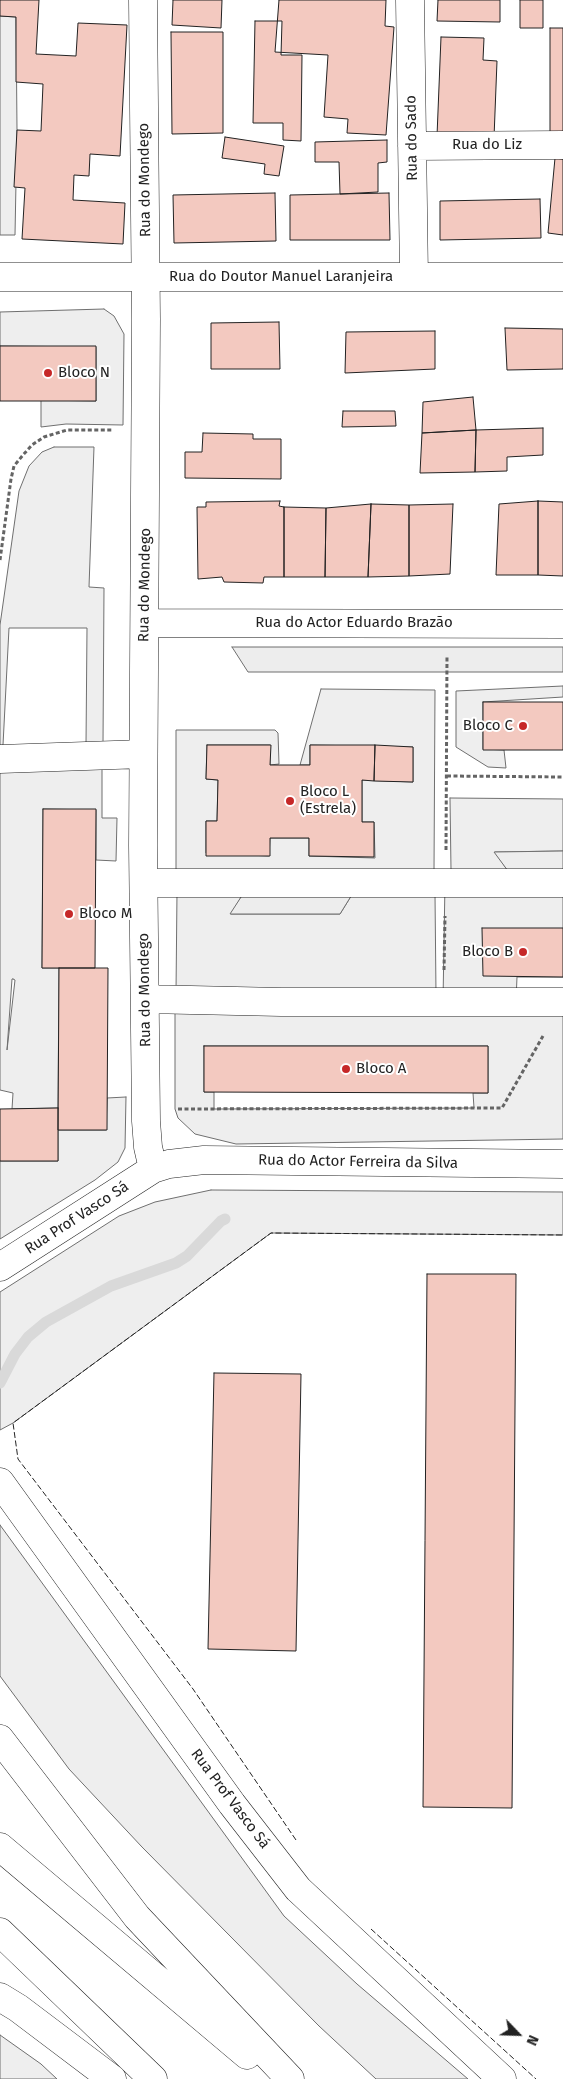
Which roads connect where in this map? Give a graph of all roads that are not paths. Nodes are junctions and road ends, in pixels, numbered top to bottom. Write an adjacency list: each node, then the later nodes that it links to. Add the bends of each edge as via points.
1 (143, 0): 6 (main road, Rua do Mondego)
2 (410, 0): 4 (main road, Rua do Sado)
3 (563, 145): 4 (main road, Rua do Liz)
4 (412, 146): 7 (main road, Rua do Sado)
5 (0, 277): 6 (main road, Rua do Doutor Manuel Laranjeira)
6 (146, 277): 7 (main road, Rua do Doutor Manuel Laranjeira); 9 (main road, Rua do Mondego)
7 (414, 277): 8 (main road, Rua do Doutor Manuel Laranjeira)
8 (563, 277)
9 (145, 623): 10 (main road, Rua do Actor Eduardo Brazão); 11 (main road, Rua do Mondego)
10 (563, 624)
11 (143, 754): 12 (main road); 13 (main road, Rua do Mondego)
12 (0, 758)
13 (144, 883): 14 (main road); 15 (main road, Rua do Mondego)
14 (563, 883)
15 (146, 999): 16 (main road); 18 (main road, Rua do Mondego, via 146,1121)
16 (563, 1002)
17 (563, 1164): 18 (main road, Rua do Actor Ferreira da Silva, via 204,1160)
18 (153, 1169): 19 (main road, Rua Prof Vasco Sá)
19 (0, 1267)
20 (0, 1482): 29 (main road, Rua Prof Vasco Sá, via 232,1804 298,1889)
21 (0, 1739): 28 (main road, via 137,1918)
22 (0, 1847): 27 (main road)
23 (0, 1932): 26 (main road)
24 (0, 1997): 25 (main road)
25 (112, 2079)
26 (153, 2079)
27 (274, 2079)
28 (290, 2079)
29 (502, 2079)

